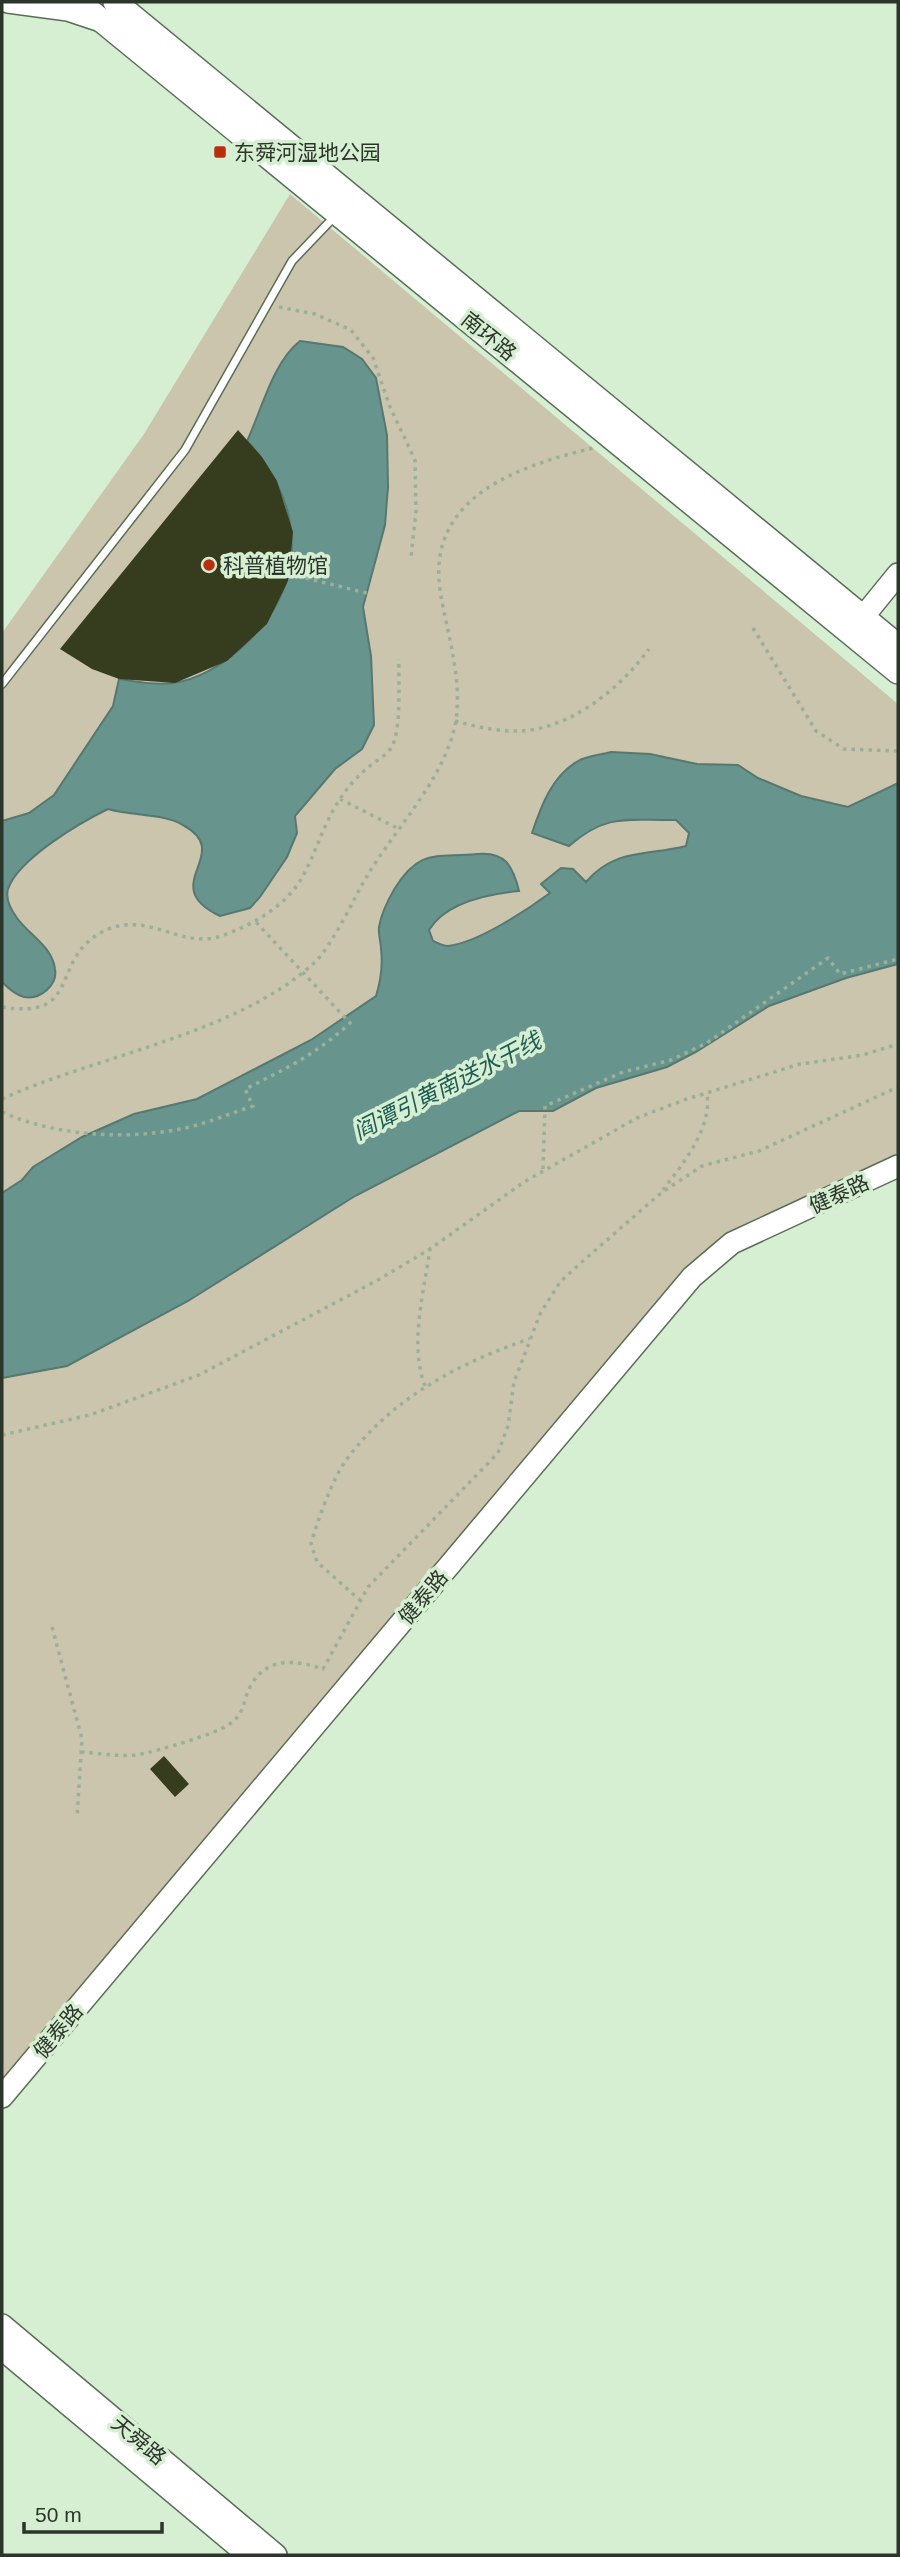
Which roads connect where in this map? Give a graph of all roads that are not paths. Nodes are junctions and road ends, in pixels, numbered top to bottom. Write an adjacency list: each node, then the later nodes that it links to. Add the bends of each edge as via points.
1 (8, 2): 5 (street, via 68,10)
2 (79, 2): 5 (main road, 南环路)
3 (115, 2): 6 (main road, 南环路)
4 (129, 2): 6 (street)
5 (104, 23): 7 (main road, 南环路)
6 (144, 26): 9 (main road, 南环路)
7 (338, 213): 11 (main road, 南环路); 12 (lane, via 292,261 185,450)
8 (898, 574): 9 (street)
9 (863, 617): 10 (main road, 南环路)
10 (898, 646)
11 (898, 672)
12 (2, 684)
13 (898, 1166): 14 (street, 健泰路, via 732,1243 692,1278)
14 (2, 2097)
15 (2, 2325): 18 (street, 天舜路)
16 (2, 2349): 17 (street, 天舜路)
17 (248, 2555)
18 (276, 2555)

